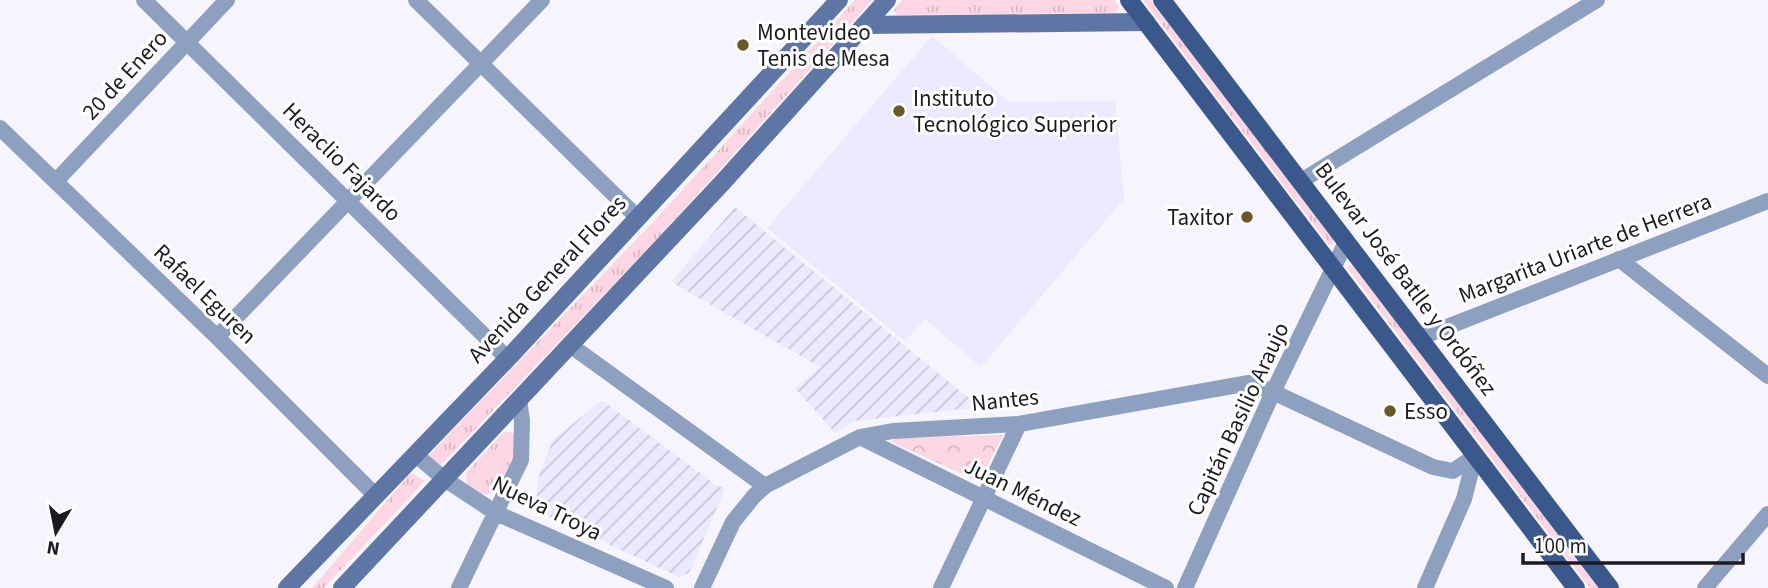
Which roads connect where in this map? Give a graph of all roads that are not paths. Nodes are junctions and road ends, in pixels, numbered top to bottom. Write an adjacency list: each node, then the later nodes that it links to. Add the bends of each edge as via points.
1 (144, 0): 12 (street, Heraclio Fajardo)
2 (228, 0): 12 (street, 20 de Enero)
3 (415, 0): 13 (street)
4 (542, 0): 13 (street)
5 (839, 0): 19 (main road, Avenida General Flores)
6 (887, 0): 11 (main road)
7 (1129, 0): 10 (main road)
8 (1597, 0): 16 (street)
9 (1165, 2): 16 (main road, Bulevar José Batlle y Ordóñez)
10 (1146, 22): 11 (main road); 22 (main road)
11 (864, 25): 25 (main road)
12 (187, 42): 15 (street, 20 de Enero); 17 (street, Heraclio Fajardo)
13 (481, 64): 17 (street); 19 (street)
14 (0, 128): 15 (street, Rafael Eguren)
15 (56, 181): 23 (street, Rafael Eguren)
16 (1301, 181): 20 (main road, Bulevar José Batlle y Ordóñez)
17 (348, 200): 23 (street); 26 (street, Heraclio Fajardo)
18 (1768, 201): 21 (street, Margarita Uriarte de Herrera)
19 (638, 218): 26 (main road, Avenida General Flores)
20 (1346, 242): 22 (street, Capitán Basilio Araujo); 24 (main road, Bulevar José Batlle y Ordóñez)
21 (1619, 259): 24 (street, Margarita Uriarte de Herrera); 27 (street)
22 (1334, 269): 28 (street, Capitán Basilio Araujo); 33 (main road)
23 (217, 337): 36 (street, Rafael Eguren)
24 (1419, 338): 50 (main road, Bulevar José Batlle y Ordóñez)
25 (570, 345): 29 (main road); 35 (street)
26 (507, 358): 32 (main road, Avenida General Flores)
27 (1768, 376)
28 (1273, 392): 30 (street, Nantes, via 1249,383); 33 (street, Nantes, via 1444,471 1453,471); 47 (street, Capitán Basilio Araujo)
29 (519, 399): 34 (main road); 38 (street, via 521,460)
30 (1019, 424): 31 (street, Nantes); 37 (street)
31 (860, 437): 35 (street, Nantes); 37 (street, Juan Méndez)
32 (416, 455): 34 (street, Nueva Troya); 36 (main road, Avenida General Flores)
33 (1475, 456): 48 (street, via 1465,499); 49 (main road)
34 (443, 478): 38 (street, Nueva Troya); 41 (main road)
35 (765, 486): 44 (street, Nantes, via 733,522)
36 (376, 496): 40 (main road, Avenida General Flores)
37 (982, 498): 45 (street); 46 (street, Juan Méndez)
38 (496, 513): 42 (street); 43 (street, Nueva Troya)
39 (1768, 514): 51 (street)
40 (287, 588)
41 (342, 588)
42 (459, 588)
43 (666, 588)
44 (702, 588)
45 (941, 588)
46 (1166, 588)
47 (1185, 588)
48 (1425, 588)
49 (1576, 588)
50 (1610, 588)
51 (1705, 588)

